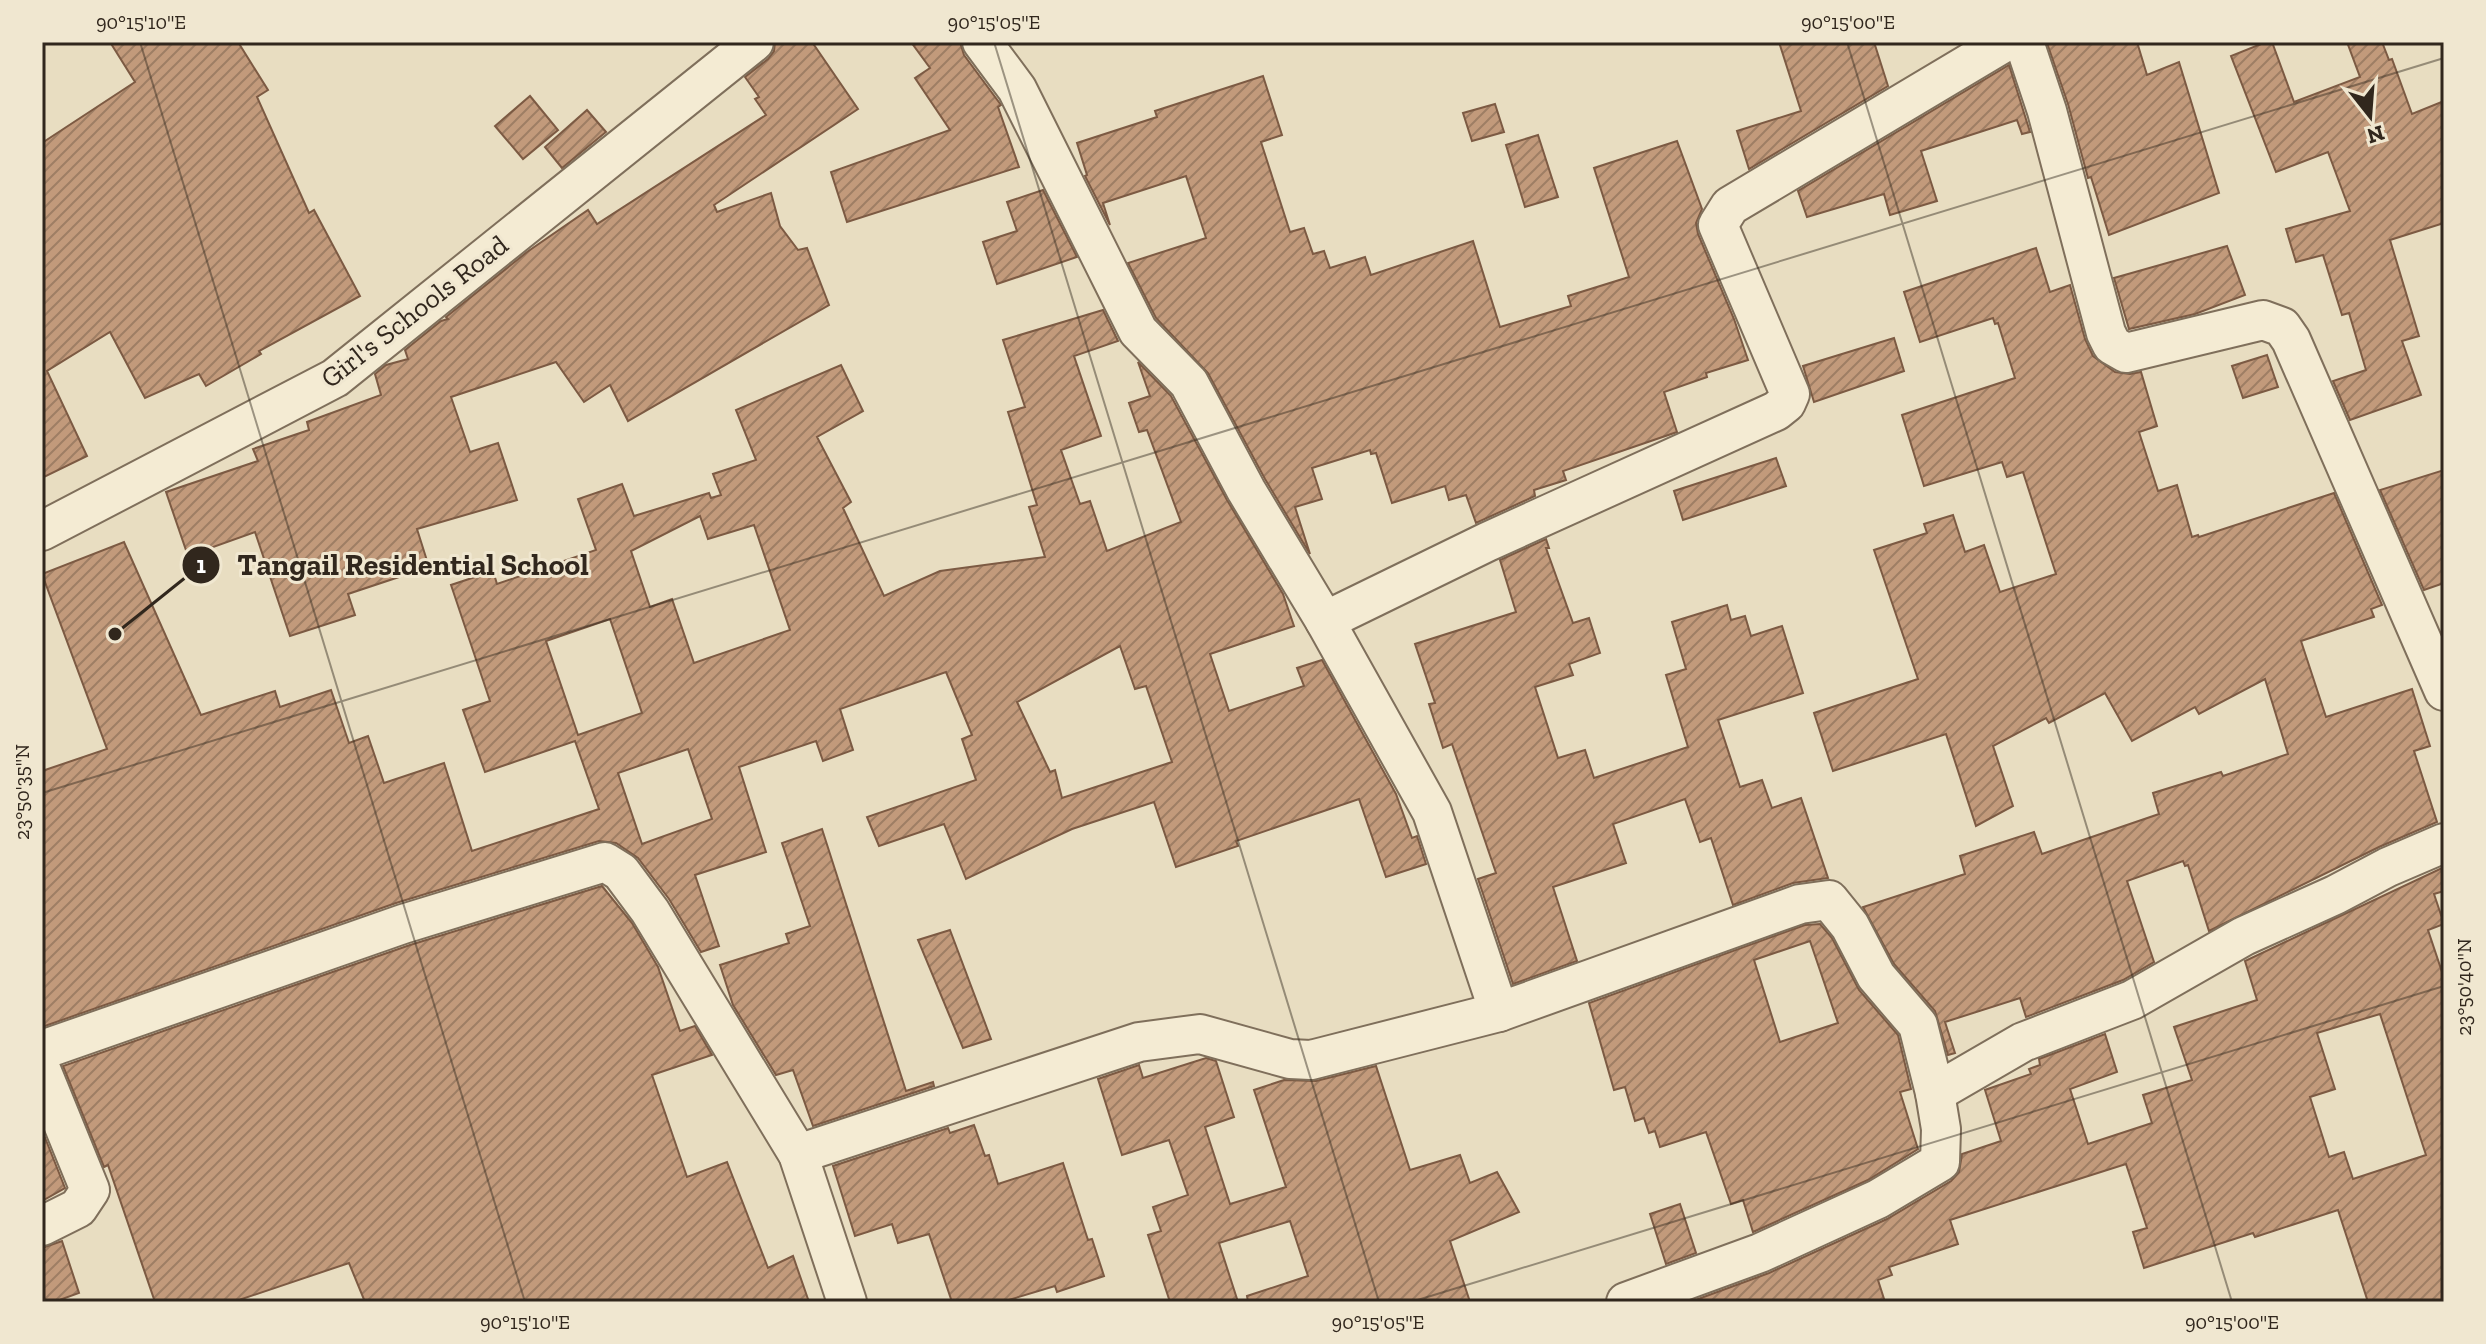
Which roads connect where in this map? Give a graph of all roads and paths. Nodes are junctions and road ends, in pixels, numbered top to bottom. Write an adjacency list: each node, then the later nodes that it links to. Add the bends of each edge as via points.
1 (754, 42): 5 (street, Girl's Schools Road, via 335,378)
2 (982, 42): 6 (street, via 1017,89 1138,331 1189,383)
3 (2005, 42): 6 (street, via 1730,206 1722,216 1718,225 1790,394 1786,403)
4 (2024, 42): 7 (street, via 2112,345 2126,353 2263,320 2282,327)
5 (42, 531)
6 (1325, 621): 9 (street, via 1432,812)
7 (2444, 691)
8 (2444, 843): 12 (street, via 2244,936 2132,1000 2023,1042)
9 (1499, 1012): 12 (street, via 1800,904 1829,900 1850,926 1876,976 1918,1025); 13 (street, via 1311,1060 1200,1034 1139,1042)
10 (42, 1050): 13 (street, via 403,924 605,862 621,872 650,911)
11 (42, 1072): 14 (street, via 90,1190 78,1208)
12 (1935, 1093): 16 (street, via 1940,1162 1878,1199 1760,1253)
13 (798, 1154): 15 (street)
14 (42, 1226)
15 (847, 1302)
16 (1626, 1302)

